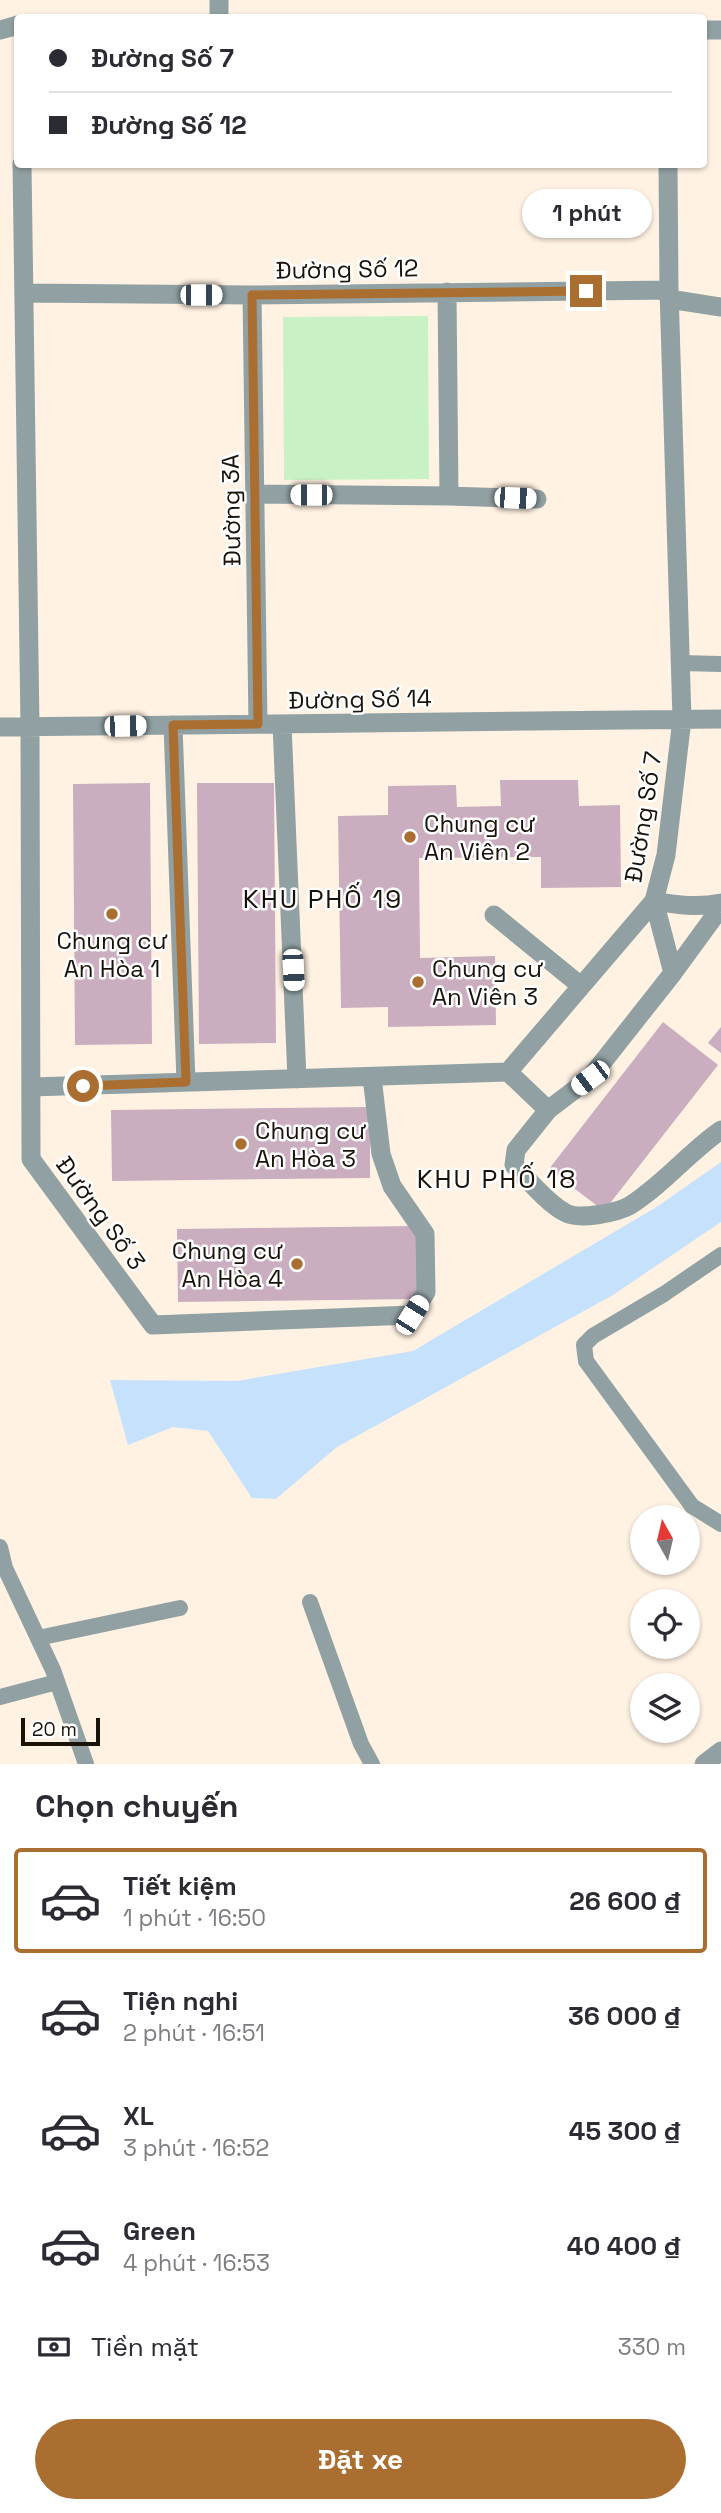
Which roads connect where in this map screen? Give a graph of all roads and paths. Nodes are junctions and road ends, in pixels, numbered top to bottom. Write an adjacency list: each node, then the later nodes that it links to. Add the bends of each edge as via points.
1 (22, 168): 4 (street, Đường Số 3)
2 (668, 168): 5 (street, Đường Số 7)
3 (447, 292): 5 (street, Đường Số 12); 6 (street, Đường Số 12); 9 (street)
4 (25, 293): 6 (street, Đường Số 12); 19 (street, Đường Số 3)
5 (669, 294): 7 (street, Đường Số 12); 11 (street, Đường Số 7)
6 (252, 295): 8 (street, Đường 3A)
7 (721, 307)
8 (256, 494): 9 (street); 15 (street, Đường 3A)
9 (449, 496): 10 (street)
10 (537, 499)
11 (681, 663): 12 (lane); 13 (street, Đường Số 7)
12 (721, 664)
13 (682, 719): 14 (street, Đường Số 14); 16 (street, Đường Số 14); 20 (street, Đường Số 7, via 666,855)
14 (721, 719)
15 (258, 724): 16 (street, Đường Số 14); 17 (street, Đường Số 14)
16 (282, 724): 27 (street)
17 (173, 725): 19 (street, Đường Số 14); 28 (street)
18 (0, 727): 19 (street, Đường Số 14)
19 (30, 727): 29 (street, Đường Số 3)
20 (654, 901): 21 (street); 23 (street); 24 (street, Đường Số 7)
21 (720, 909): 23 (street)
22 (494, 915): 24 (street)
23 (673, 973): 30 (street, via 590,1078)
24 (581, 986): 25 (street, Đường Số 7)
25 (508, 1072): 26 (street); 30 (street)
26 (372, 1077): 27 (street); 29 (street, Đường Số 3, via 381,1154 393,1186 425,1234 426,1292 412,1315 153,1325 32,1159)
27 (298, 1079): 28 (street)
28 (186, 1082): 29 (street)
29 (31, 1087)
30 (548, 1110): 31 (street, via 516,1150 514,1165 566,1214 582,1216 627,1207)
31 (721, 1130)
32 (721, 1255): 33 (lane, via 593,1336 584,1351 586,1361 692,1506)
33 (721, 1524)
34 (0, 1547): 37 (lane, via 5,1569)
35 (310, 1602): 42 (lane, via 361,1744)
36 (180, 1608): 37 (lane)
37 (38, 1639): 38 (lane)
38 (57, 1682): 39 (lane); 41 (lane)
39 (0, 1697)
40 (721, 1751): 43 (street)
41 (86, 1764)
42 (373, 1764)
43 (704, 1764)

